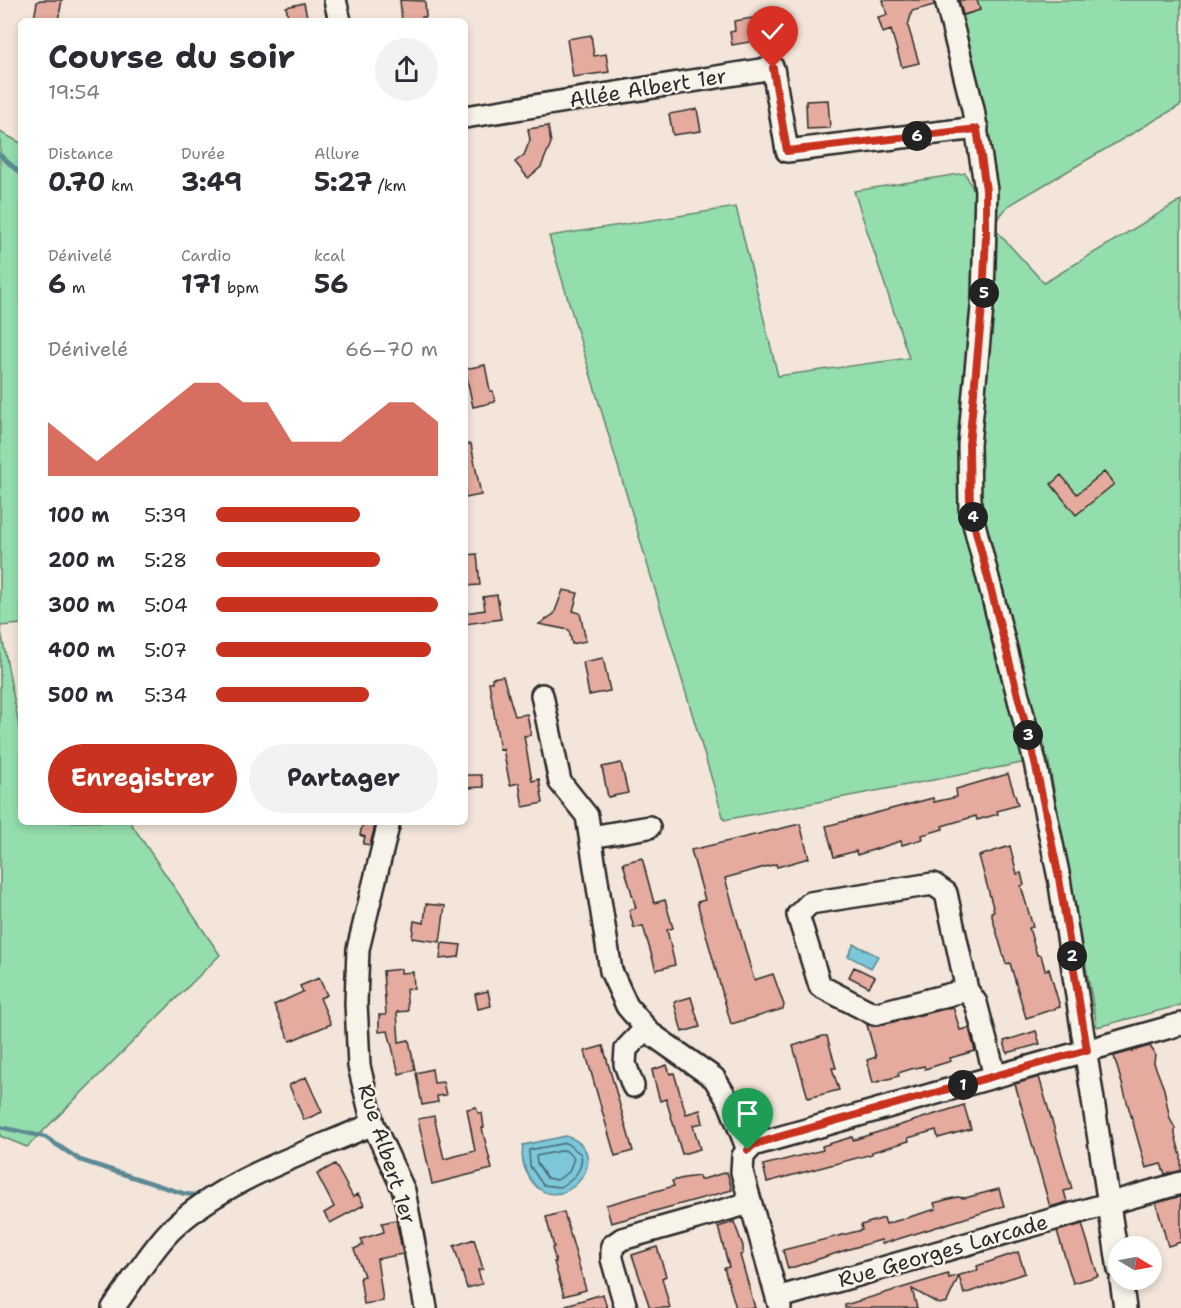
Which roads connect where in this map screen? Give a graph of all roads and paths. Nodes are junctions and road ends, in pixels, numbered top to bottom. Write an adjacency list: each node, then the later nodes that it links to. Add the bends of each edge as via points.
1 (335, 0): 3 (street)
2 (946, 0): 5 (street)
3 (339, 18)
4 (468, 117): 5 (street, Allée Albert 1er, via 773,68 787,151)
5 (977, 129): 13 (street, via 986,190 983,297 969,445 970,508 1035,762 1059,878)
6 (542, 695): 9 (street, via 560,782 587,816)
7 (388, 825): 16 (street, Rue Albert 1er, via 358,949 359,1066)
8 (650, 826): 9 (street)
9 (591, 837): 12 (street, via 611,971 627,1006)
10 (967, 990): 10 (street, via 874,1014 820,986 798,915 810,903 933,884 945,893); 14 (street, via 976,1003)
11 (1181, 1024): 13 (street)
12 (646, 1028): 15 (street, via 626,1049 625,1064); 17 (street, via 714,1078 729,1102)
13 (1087, 1050): 14 (street); 20 (street)
14 (995, 1076): 17 (street, via 778,1137)
15 (633, 1086)
16 (373, 1124): 24 (street, via 234,1186 202,1206 170,1231); 25 (street, Rue Albert 1er, via 404,1191)
17 (748, 1150): 19 (street, via 743,1156 742,1172)
18 (1181, 1184): 20 (street, Rue Georges Larcade)
19 (750, 1203): 23 (street); 26 (street, via 622,1239 612,1246)
20 (1109, 1205): 21 (street); 23 (street, Rue Georges Larcade)
21 (1114, 1236)
22 (1122, 1290): 27 (street)
23 (779, 1303)
24 (113, 1308)
25 (426, 1308)
26 (626, 1308)
27 (1125, 1308)

